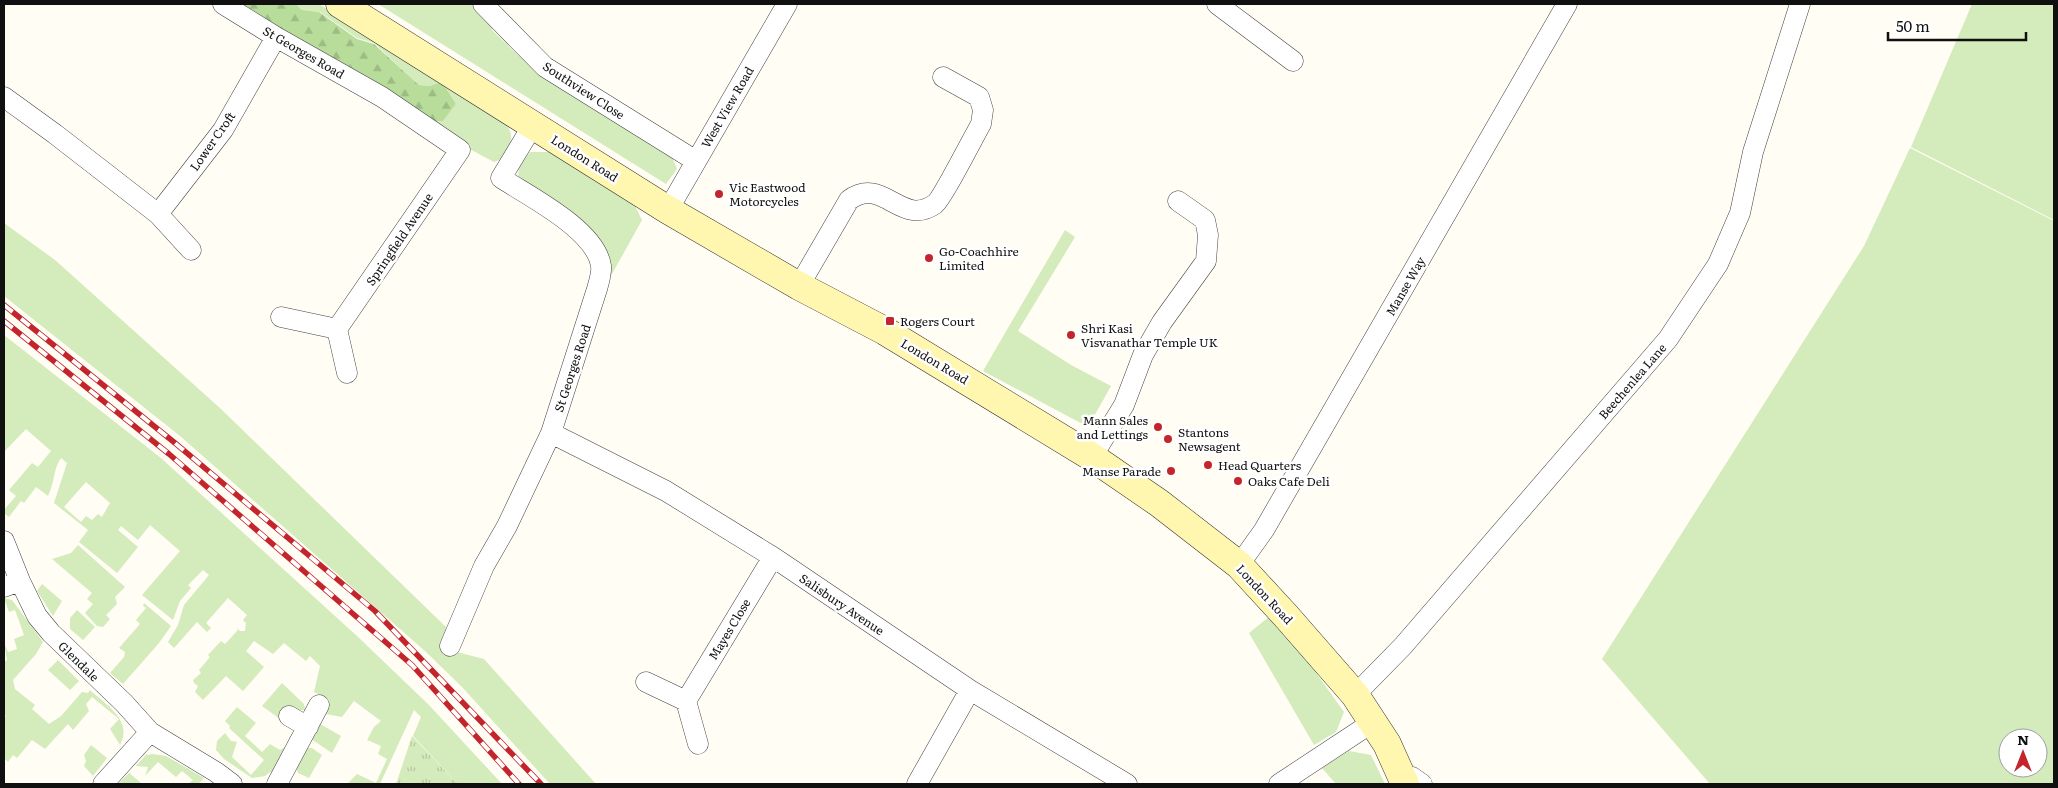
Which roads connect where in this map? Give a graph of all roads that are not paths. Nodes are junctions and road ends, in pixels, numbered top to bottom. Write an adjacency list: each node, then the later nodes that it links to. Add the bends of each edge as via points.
1 (223, 4): 8 (street, St Georges Road)
2 (340, 4): 12 (main road, London Road)
3 (484, 4): 14 (street, Southview Close, via 545,67)
4 (787, 4): 14 (street, West View Road)
5 (1217, 4): 9 (street)
6 (1567, 4): 27 (street, Manse Way, via 1264,530)
7 (1800, 4): 32 (street, Beechenlea Lane, via 1753,152 1740,214 1718,264 1668,339 1382,670)
8 (276, 37): 13 (street, St Georges Road, via 382,97); 17 (street, Lower Croft, via 223,130)
9 (1293, 62)
10 (942, 77): 19 (street, via 979,97 983,110 981,124 936,204 922,210 908,210 874,192 860,192 849,200)
11 (4, 97): 17 (street)
12 (533, 125): 16 (main road, London Road); 23 (street, St Georges Road, via 502,178 580,231 594,246 601,267 597,289)
13 (460, 150): 21 (street, Springfield Avenue)
14 (696, 161): 16 (street, West View Road)
15 (1178, 201): 24 (street, via 1205,220 1208,235 1206,261 1162,322 1143,355 1124,405)
16 (668, 210): 19 (main road, London Road)
17 (158, 214): 18 (street)
18 (191, 250)
19 (799, 286): 24 (main road, London Road, via 885,331)
20 (281, 317): 21 (street)
21 (337, 329): 22 (street)
22 (347, 373)
23 (551, 433): 26 (street, Salisbury Avenue, via 666,491); 29 (street, St Georges Road, via 507,526 484,566)
24 (1092, 456): 27 (main road, London Road)
25 (4, 541): 28 (street, Glendale)
26 (772, 557): 31 (street, Salisbury Avenue); 33 (street, Mayes Close)
27 (1239, 565): 32 (main road, London Road)
28 (12, 584): 38 (street, Glendale, via 50,633)
29 (450, 646)
30 (646, 682): 33 (street)
31 (970, 690): 44 (street); 45 (street, Salisbury Avenue)
32 (1354, 695): 36 (main road, London Road)
33 (686, 701): 39 (street)
34 (319, 705): 37 (street)
35 (289, 716): 37 (street)
36 (1373, 722): 40 (main road, London Road); 46 (street)
37 (308, 727): 43 (street)
38 (150, 732): 41 (street); 42 (street, Glendale)
39 (698, 744)
40 (1410, 782)
41 (103, 784)
42 (232, 784)
43 (277, 784)
44 (916, 784)
45 (1127, 784)
46 (1279, 784)

